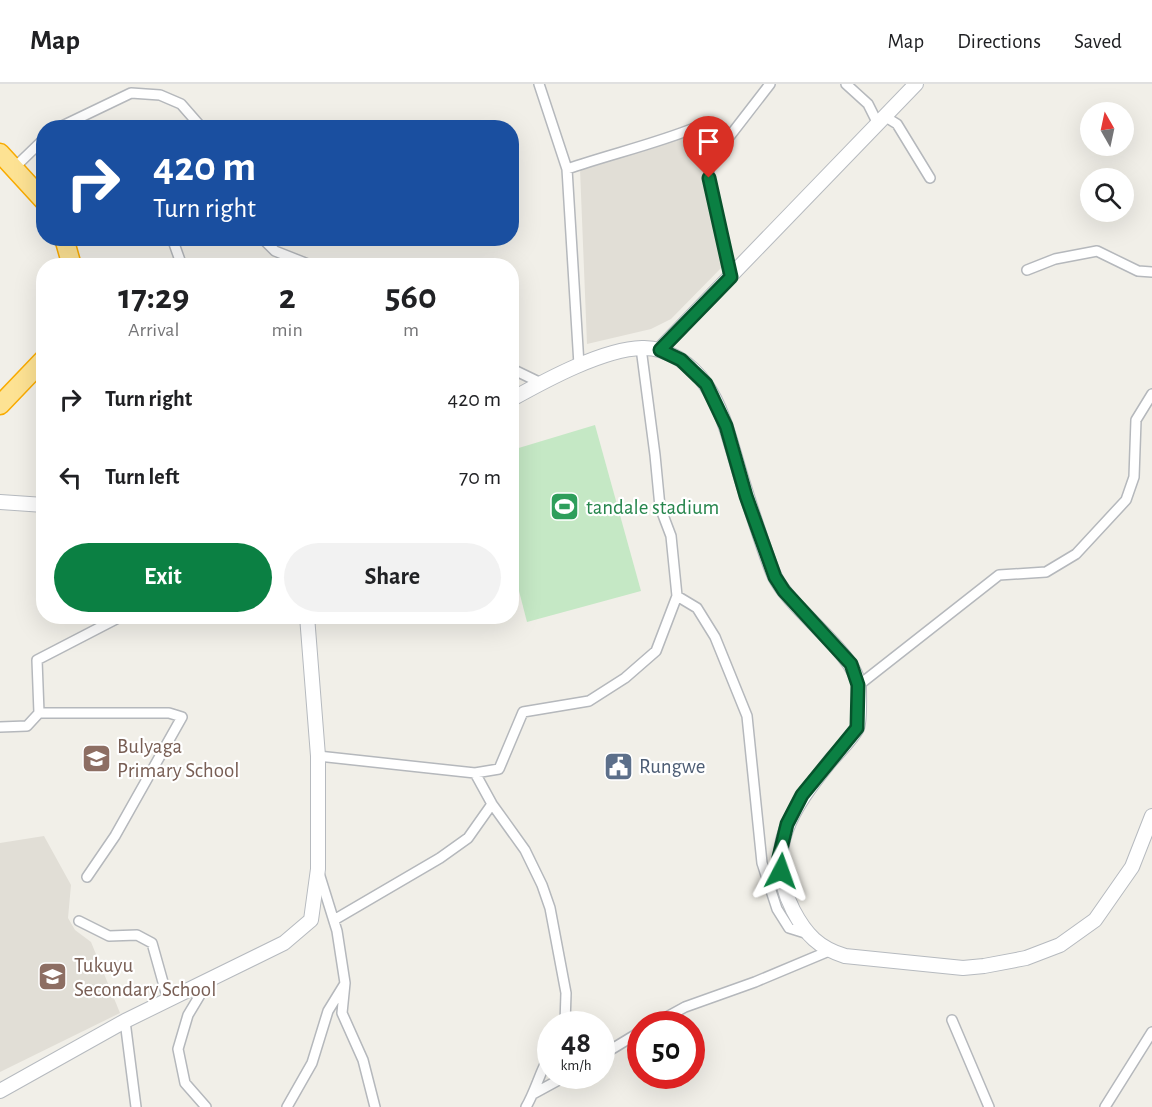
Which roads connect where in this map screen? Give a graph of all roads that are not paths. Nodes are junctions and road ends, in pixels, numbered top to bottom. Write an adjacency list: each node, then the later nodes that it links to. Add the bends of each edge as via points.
1 (539, 84): 12 (street)
2 (770, 84): 10 (street)
3 (846, 84): 5 (street)
4 (916, 84): 5 (main road)
5 (880, 119): 13 (street, via 897,124); 19 (main road)
6 (75, 120): 7 (street, via 131,93 160,95 181,104)
7 (195, 120)
8 (36, 147): 11 (street)
9 (0, 153): 11 (highway)
10 (709, 163): 12 (street, via 709,131 697,127); 19 (street)
11 (14, 168): 14 (highway)
12 (567, 169): 22 (street)
13 (930, 178)
14 (36, 192)
15 (270, 246): 16 (street)
16 (293, 258)
17 (1027, 270): 18 (street, via 1055,259 1097,251 1138,271)
18 (1152, 272)
19 (731, 277): 21 (main road)
20 (641, 348): 21 (main road); 22 (main road); 31 (street, via 660,507 671,536)
21 (660, 350): 34 (main road, via 681,360 706,384 726,426 775,577 851,664)
22 (579, 365): 25 (main road)
23 (36, 367): 28 (highway)
24 (519, 372): 25 (street)
25 (541, 383): 27 (main road)
26 (1152, 394): 34 (street, via 1136,420 1134,477 1126,500 1076,554 1046,572 999,575)
27 (519, 395)
28 (0, 405)
29 (0, 502): 30 (main road)
30 (36, 504)
31 (677, 596): 38 (street, via 656,651 625,678 589,701 523,712 499,769); 45 (street, via 697,608 715,637 747,716 762,863 777,909 789,928)
32 (107, 624): 35 (street, via 37,660)
33 (307, 624): 37 (main road)
34 (858, 685): 45 (main road, via 857,728 802,795 787,824 779,857 783,885)
35 (39, 712): 36 (street, via 27,726); 42 (street, via 169,713 182,717 115,836)
36 (0, 727)
37 (318, 756): 38 (street); 41 (main road)
38 (475, 773): 39 (street)
39 (492, 804): 43 (street, via 468,838); 50 (street, via 525,850 542,885 567,993)
40 (1152, 816): 46 (main road, via 1132,867 1095,920 1060,945 1026,958 963,968)
41 (318, 869): 43 (street); 47 (main road, via 311,920 284,943)
42 (87, 877)
43 (334, 920): 48 (street)
44 (80, 921): 49 (street, via 109,936 137,934 152,943)
45 (806, 933): 46 (main road)
46 (829, 951): 51 (street)
47 (203, 982): 49 (main road); 60 (street, via 178,1049 185,1083)
48 (345, 983): 61 (street, via 328,1011 312,1063); 62 (street, via 342,1013 363,1060)
49 (168, 1000): 53 (main road)
50 (566, 1011)
51 (678, 1011)
52 (952, 1020): 64 (street)
53 (125, 1021): 57 (main road); 59 (street)
54 (1152, 1032): 65 (street)
55 (537, 1084): 58 (street)
56 (542, 1089): 58 (street)
57 (0, 1091)
58 (533, 1094): 63 (street)
59 (136, 1107)
60 (206, 1107)
61 (287, 1107)
62 (375, 1107)
63 (526, 1107)
64 (989, 1107)
65 (1105, 1107)

